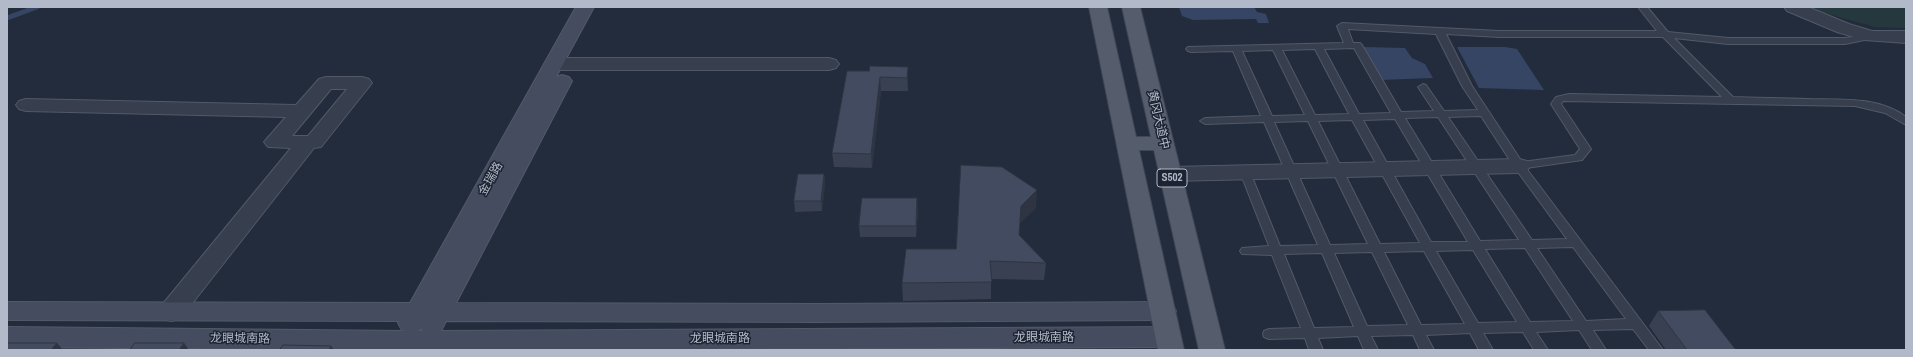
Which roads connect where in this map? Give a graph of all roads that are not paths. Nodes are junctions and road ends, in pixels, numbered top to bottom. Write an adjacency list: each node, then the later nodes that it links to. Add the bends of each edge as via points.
1 (585, 7): 16 (main road, 金瑞路)
2 (600, 7): 16 (main road, 金瑞路)
3 (1098, 7): 32 (main road)
4 (1131, 7): 31 (main road, 黄冈大道中 / S502)
5 (1642, 7): 8 (lane)
6 (1793, 7): 9 (street, via 1843,28)
7 (1439, 30): 8 (lane, via 1499,34); 12 (lane, via 1342,26); 22 (lane, via 1467,86)
8 (1667, 35): 9 (lane, via 1728,41 1845,41); 19 (lane)
9 (1871, 36): 10 (street)
10 (1906, 37)
11 (1318, 46): 12 (lane); 13 (lane); 25 (lane)
12 (1350, 46): 24 (lane, via 1357,45)
13 (1276, 47): 14 (lane); 26 (lane)
14 (1236, 48): 15 (lane); 27 (lane)
15 (1190, 49)
16 (562, 64): 17 (street); 52 (main road, 金瑞路)
17 (829, 64)
18 (1423, 87): 23 (lane)
19 (1729, 99): 29 (lane, via 1855,103 1878,106); 33 (lane, via 1560,99 1556,104 1586,149 1578,158)
20 (26, 105): 21 (street)
21 (302, 111): 30 (street, via 275,142); 30 (street, via 326,83 362,83 314,142)
22 (1484, 113): 23 (lane); 33 (lane)
23 (1441, 114): 24 (lane); 34 (lane)
24 (1398, 115): 25 (lane); 35 (lane)
25 (1356, 117): 26 (lane); 36 (lane)
26 (1311, 118): 27 (lane); 37 (lane)
27 (1267, 119): 28 (lane); 38 (lane)
28 (1205, 121)
29 (1906, 122)
30 (308, 142): 51 (street)
31 (1164, 143): 32 (main road); 40 (main road, 黄冈大道中 / S502)
32 (1126, 144): 50 (main road)
33 (1519, 166): 34 (street); 41 (lane)
34 (1476, 167): 35 (street); 42 (lane)
35 (1429, 168): 36 (street); 43 (lane)
36 (1384, 169): 37 (street); 44 (lane)
37 (1336, 170): 38 (street); 45 (lane)
38 (1290, 171): 39 (street); 46 (lane)
39 (1246, 172): 40 (street); 47 (lane)
40 (1171, 174): 64 (main road, 黄冈大道中 / S502)
41 (1577, 243): 42 (lane); 53 (lane)
42 (1528, 244): 43 (lane); 54 (lane)
43 (1476, 245): 44 (lane); 55 (lane)
44 (1428, 247): 45 (lane); 56 (lane)
45 (1376, 248): 46 (lane); 57 (lane)
46 (1325, 249): 47 (lane); 58 (lane)
47 (1276, 250): 48 (lane); 59 (lane)
48 (1246, 251)
49 (7, 311): 51 (main road)
50 (1163, 311): 52 (main road, via 819,314); 62 (main road)
51 (171, 312): 52 (main road)
52 (428, 313): 63 (main road, 金瑞路)
53 (1637, 324): 54 (lane); 71 (lane)
54 (1583, 325): 55 (lane); 70 (lane)
55 (1527, 327): 56 (lane); 69 (lane)
56 (1474, 328): 57 (lane); 68 (lane)
57 (1417, 330): 58 (lane); 67 (lane)
58 (1362, 331): 59 (lane); 66 (lane)
59 (1309, 332): 60 (lane); 65 (lane)
60 (1269, 334)
61 (7, 336): 63 (main road, 龙眼城南路)
62 (1170, 344): 63 (main road, 龙眼城南路)
63 (410, 345)
64 (1212, 350)
65 (1316, 350)
66 (1370, 350)
67 (1427, 350)
68 (1486, 350)
69 (1541, 350)
70 (1600, 350)
71 (1656, 350)

